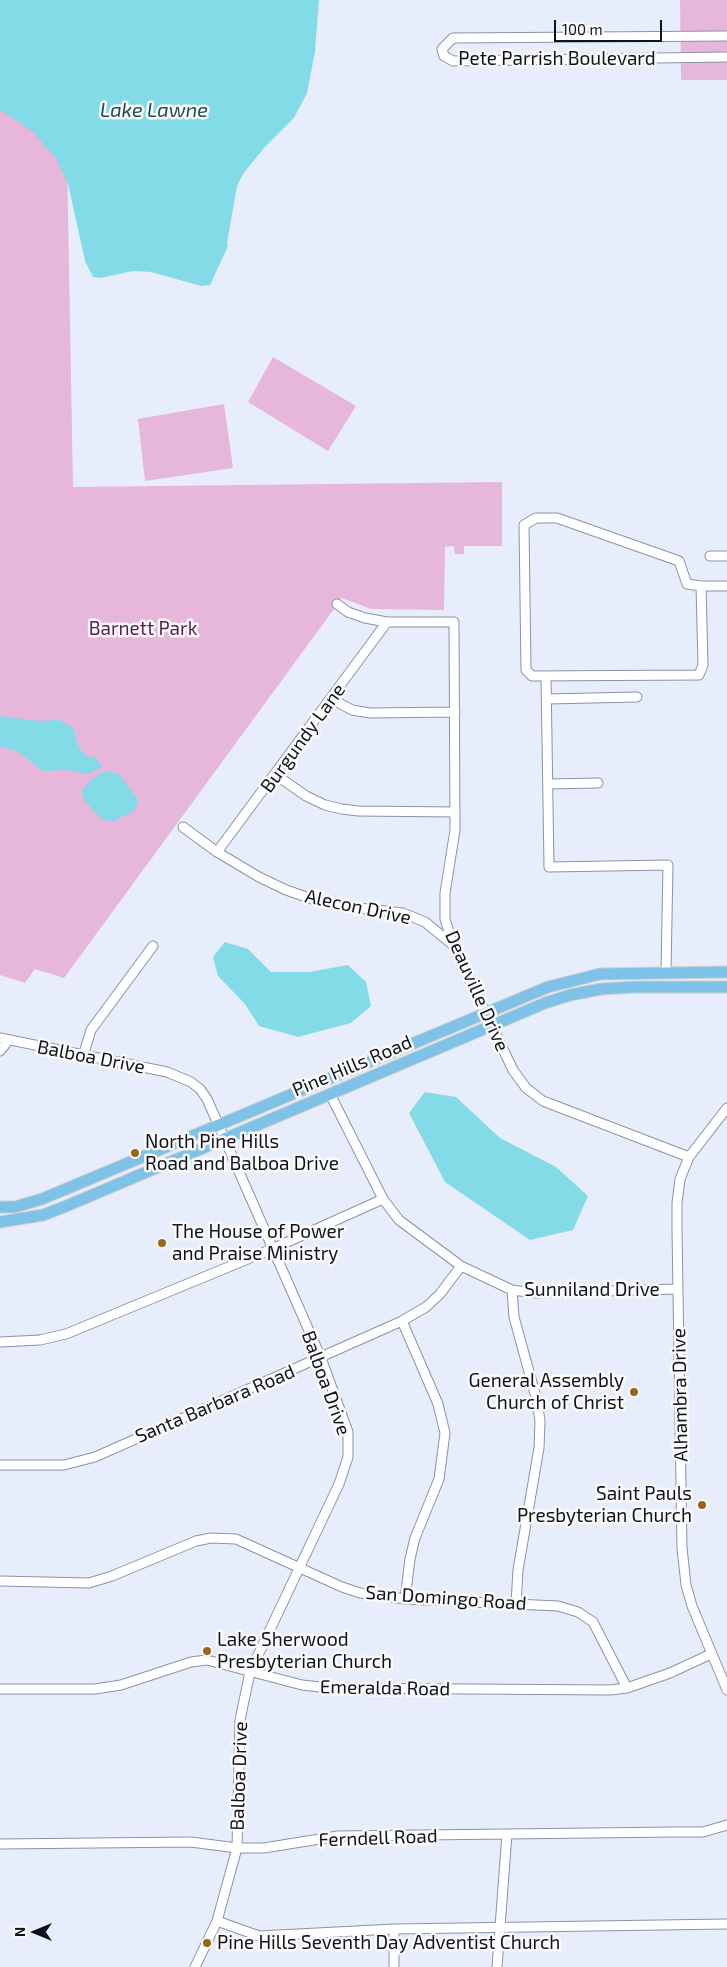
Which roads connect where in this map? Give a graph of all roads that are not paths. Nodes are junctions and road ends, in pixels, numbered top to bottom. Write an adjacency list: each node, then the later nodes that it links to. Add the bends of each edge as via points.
1 (727, 36): 2 (street, Pete Parrish Boulevard, via 453,38 442,49 444,56 452,61)
2 (727, 57)
3 (710, 556): 4 (street)
4 (727, 556)
5 (701, 586): 6 (street); 9 (street, via 702,665 699,675); 9 (street, via 687,584 679,561 557,518 536,518 524,525 526,670 532,676)
6 (727, 586)
7 (337, 604): 8 (street, via 348,612)
8 (387, 622): 11 (street, Burgundy Lane); 13 (street, Deauville Drive, via 454,622)
9 (546, 676): 12 (street)
10 (638, 697): 12 (street)
11 (332, 698): 13 (street, via 352,710 370,713); 14 (street, Burgundy Lane)
12 (547, 699): 16 (street)
13 (455, 712): 17 (street, Deauville Drive)
14 (276, 775): 17 (street, via 306,796 342,809); 19 (street, Burgundy Lane)
15 (598, 783): 16 (street)
16 (548, 784): 22 (street, via 549,867 668,865)
17 (456, 812): 20 (street, Deauville Drive, via 445,893 445,919)
18 (182, 827): 19 (street, Alecon Drive)
19 (217, 852): 20 (street, Alecon Drive, via 259,877 314,900 403,913 425,922)
20 (453, 945): 25 (street, Deauville Drive)
21 (153, 946): 29 (street, via 91,1030)
22 (666, 972): 23 (main road, Pine Hills Road); 25 (main road, Pine Hills Road, via 600,974 572,980)
23 (727, 972)
24 (727, 987): 26 (main road, Pine Hills Road, via 601,989 545,1003)
25 (485, 1013): 26 (street, Deauville Drive); 32 (main road, Pine Hills Road)
26 (491, 1026): 30 (main road, Pine Hills Road); 34 (street, Deauville Drive, via 513,1070 526,1088 542,1101)
27 (4, 1040): 28 (street); 29 (street, Balboa Drive)
28 (0, 1051)
29 (84, 1056): 32 (street, Balboa Drive, via 168,1072 191,1082 207,1099)
30 (330, 1094): 33 (main road, Pine Hills Road); 35 (street, Sunniland Drive)
31 (727, 1108): 34 (street, Alhambra Drive)
32 (218, 1125): 33 (street, Balboa Drive); 36 (main road, Pine Hills Road, via 42,1199)
33 (224, 1138): 37 (main road, Pine Hills Road, via 43,1216); 38 (street, Balboa Drive)
34 (689, 1157): 40 (street, Alhambra Drive, via 680,1179 677,1203)
35 (383, 1199): 38 (street); 39 (street, Sunniland Drive, via 399,1220)
36 (0, 1207)
37 (0, 1222)
38 (272, 1250): 43 (street, via 66,1334 40,1340); 44 (street, Balboa Drive)
39 (461, 1266): 41 (street, Sunniland Drive); 42 (street, Santa Barbara Road, via 440,1294)
40 (678, 1289): 41 (street, Sunniland Drive); 50 (street, Alhambra Drive, via 682,1548 686,1585)
41 (512, 1290): 49 (street, via 514,1317 540,1420 539,1448 518,1570)
42 (402, 1321): 44 (street, Santa Barbara Road); 48 (street, via 438,1404 444,1433 439,1479 415,1538)
43 (0, 1342)
44 (321, 1358): 45 (street, Santa Barbara Road, via 95,1456 64,1465); 46 (street, Balboa Drive, via 348,1432 348,1458)
45 (0, 1465)
46 (300, 1567): 47 (street, San Domingo Road, via 236,1540 212,1538 89,1583); 48 (street, San Domingo Road, via 351,1590); 51 (street, Balboa Drive)
47 (0, 1581)
48 (405, 1599): 49 (street, San Domingo Road)
49 (516, 1603): 52 (street, San Domingo Road, via 558,1606 578,1612 593,1622)
50 (711, 1654): 52 (street, Emeralda Road); 54 (street, Alhambra Drive)
51 (250, 1672): 52 (street, Emeralda Road, via 302,1686 330,1688 584,1691); 53 (street, Emeralda Road, via 207,1660 95,1689); 58 (street, Balboa Drive, via 240,1720)
52 (627, 1688)
53 (0, 1689)
54 (727, 1690)
55 (727, 1825): 56 (street, Ferndell Road, via 703,1832)
56 (507, 1834): 58 (street, Ferndell Road, via 338,1836 264,1848); 61 (street)
57 (0, 1844): 58 (street, Ferndell Road, via 190,1842)
58 (236, 1848): 59 (street, Balboa Drive)
59 (216, 1921): 62 (street, via 259,1936); 63 (street, Balboa Drive)
60 (727, 1924): 61 (street)
61 (501, 1927): 62 (street); 65 (street)
62 (394, 1929): 64 (street)
63 (195, 1967)
64 (394, 1967)
65 (497, 1967)

